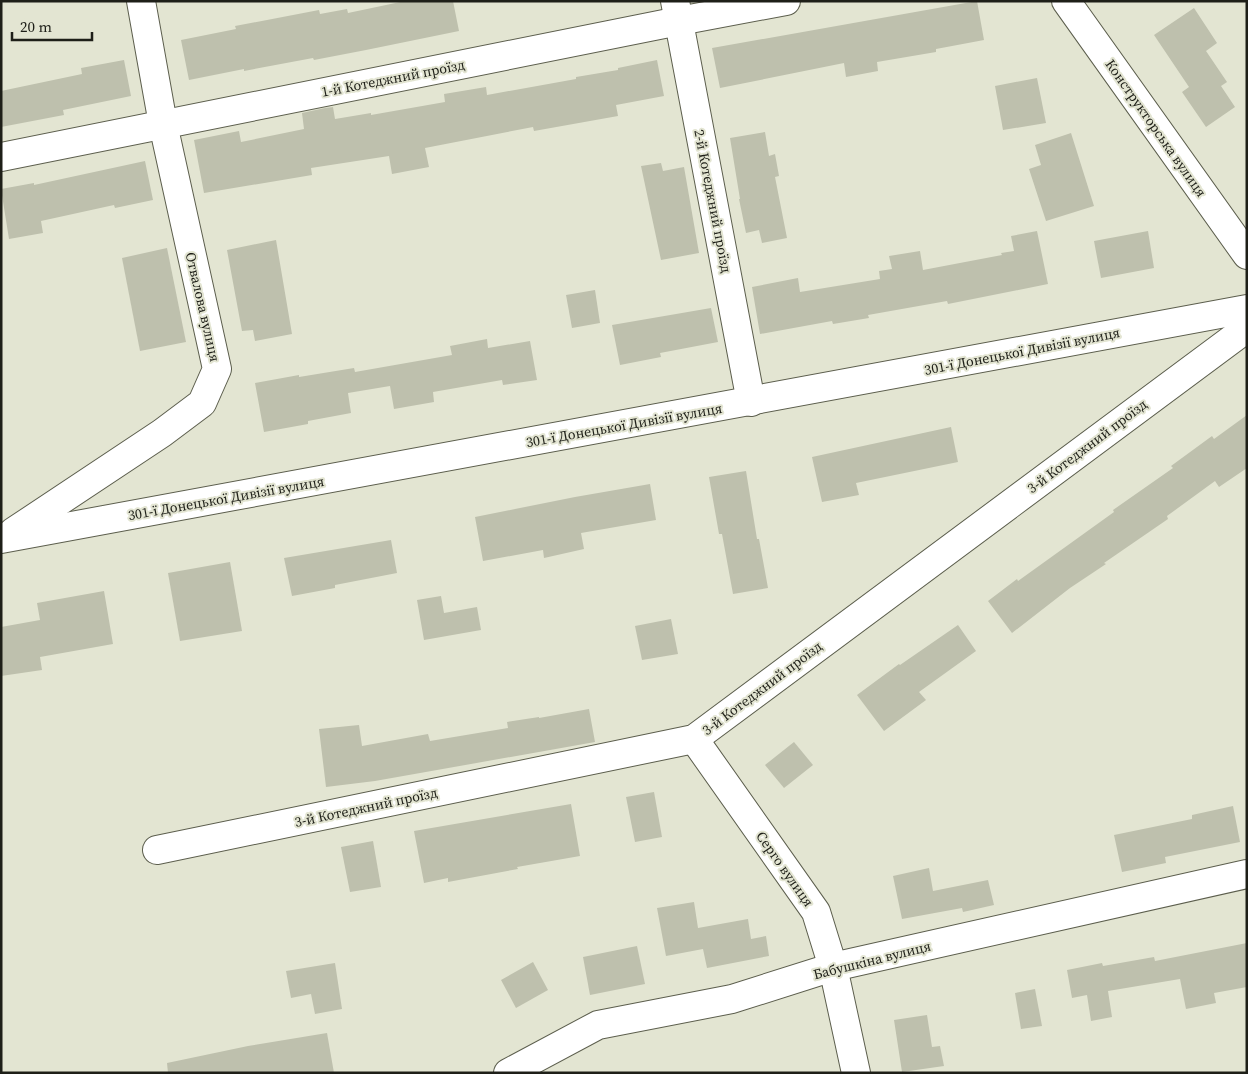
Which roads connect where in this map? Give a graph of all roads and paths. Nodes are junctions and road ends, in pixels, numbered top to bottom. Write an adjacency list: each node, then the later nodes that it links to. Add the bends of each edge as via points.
1 (141, 1): 5 (street, Отвалова вулиця)
2 (786, 1): 4 (street, 1-й Котеджний проїзд)
3 (1066, 1): 7 (street, Конструкторська вулиця)
4 (677, 11): 5 (street, 1-й Котеджний проїзд); 10 (street, 2-й Котеджний проїзд)
5 (162, 124): 6 (street, 1-й Котеджний проїзд); 11 (street, Отвалова вулиця, via 217,369 202,403)
6 (1, 157)
7 (1247, 255)
8 (1247, 309): 10 (street, 301-ї Донецької Дивізії вулиця)
9 (1247, 328): 12 (street, 3-й Котеджний проїзд)
10 (751, 402): 11 (street, 301-ї Донецької Дивізії вулиця)
11 (2, 539)
12 (694, 739): 13 (street, 3-й Котеджний проїзд); 15 (street, Серго вулиця, via 816,912)
13 (157, 850)
14 (1247, 874): 15 (street, Бабушкіна вулиця)
15 (833, 968): 16 (street, Бабушкіна вулиця, via 732,999 598,1025); 17 (street, Серго вулиця)
16 (508, 1073)
17 (856, 1073)

